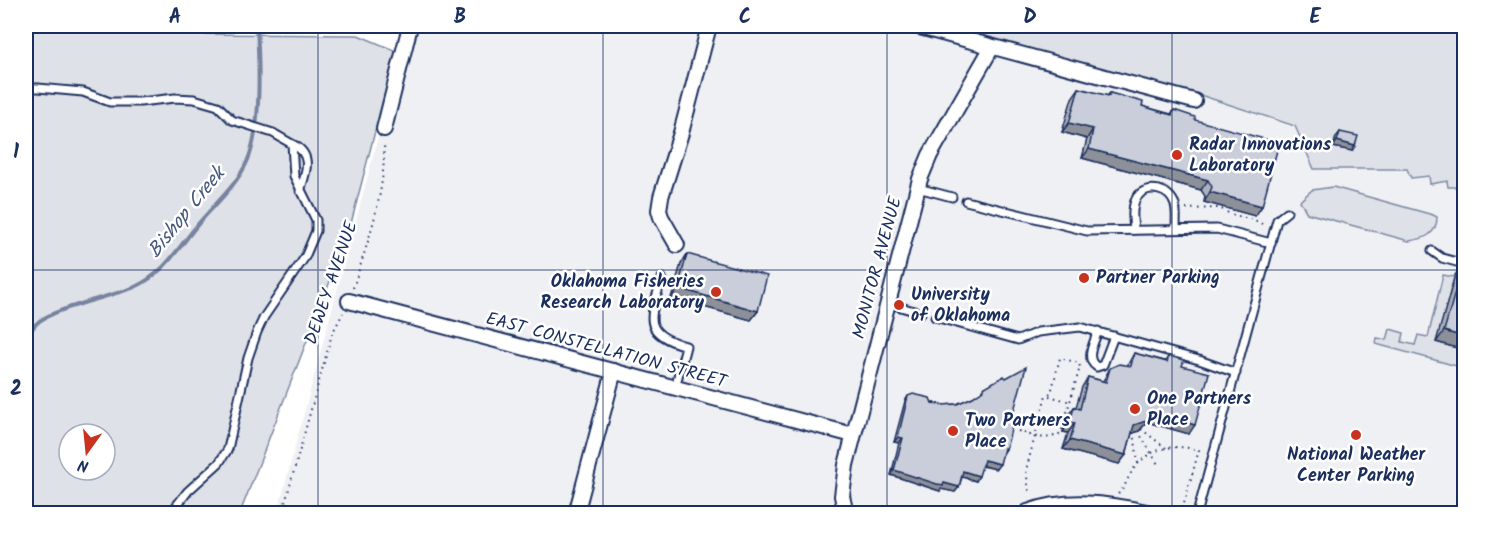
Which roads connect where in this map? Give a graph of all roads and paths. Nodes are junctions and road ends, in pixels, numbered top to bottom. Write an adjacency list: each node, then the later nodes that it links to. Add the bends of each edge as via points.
1 (410, 26): 7 (street)
2 (709, 26): 19 (street, via 660,197 661,217)
3 (916, 26): 4 (street)
4 (992, 47): 6 (street); 9 (street, MONITOR AVENUE, via 930,154)
5 (26, 93): 8 (lane, via 32,88 82,92 122,103 194,99 218,106 232,120 273,133)
6 (1194, 101)
7 (384, 129): 23 (path, DEWEY AVENUE, via 378,200)
8 (292, 144): 10 (lane, via 292,166); 10 (lane, via 307,159)
9 (918, 188): 11 (lane); 24 (street, MONITOR AVENUE)
10 (300, 191): 45 (lane, via 316,220 316,231 305,256 257,332 228,448 219,463)
11 (952, 197)
12 (966, 201): 17 (lane, via 1087,231)
13 (1185, 209): 15 (path, via 1220,208)
14 (1287, 212): 18 (lane, via 1277,220)
15 (1262, 224)
16 (1176, 229): 17 (lane); 17 (lane, via 1172,200 1168,194 1154,189 1137,198); 18 (lane, via 1217,229)
17 (1134, 230)
18 (1271, 243): 30 (lane)
19 (677, 245)
20 (1432, 251): 21 (lane)
21 (1464, 264)
22 (662, 278): 31 (lane, via 651,322 668,341 686,346)
23 (349, 301): 29 (street, EAST CONSTELLATION STREET); 46 (path, DEWEY AVENUE, via 332,334)
24 (887, 303): 25 (lane); 36 (street, MONITOR AVENUE)
25 (921, 313)
26 (935, 317): 27 (lane, via 1018,340 1038,332 1080,327)
27 (1098, 331): 28 (lane); 28 (lane, via 1090,359 1097,368 1103,365)
28 (1114, 336): 30 (lane)
29 (614, 371): 31 (street, EAST CONSTELLATION STREET); 47 (street)
30 (1236, 373): 51 (lane)
31 (675, 388): 36 (street, EAST CONSTELLATION STREET)
32 (1046, 395): 33 (path); 33 (path, via 1051,393 1060,358 1079,363); 37 (path)
33 (1071, 402): 37 (path, via 1061,433 1049,439)
34 (1018, 431): 37 (path)
35 (1138, 431): 38 (path); 39 (path); 40 (path)
36 (853, 435): 48 (street, MONITOR AVENUE, via 842,496)
37 (1035, 436): 42 (path, via 1026,470)
38 (1166, 448): 39 (path); 44 (path, via 1199,450)
39 (1151, 453): 40 (path); 41 (path)
40 (1138, 463): 43 (path, via 1123,489)
41 (1159, 466)
42 (1029, 491)
43 (1122, 506): 49 (street, via 1068,506); 50 (street)
44 (1182, 509)
45 (170, 513)
46 (282, 513)
47 (576, 513)
48 (846, 513)
49 (1028, 513)
50 (1146, 513)
51 (1197, 513)

